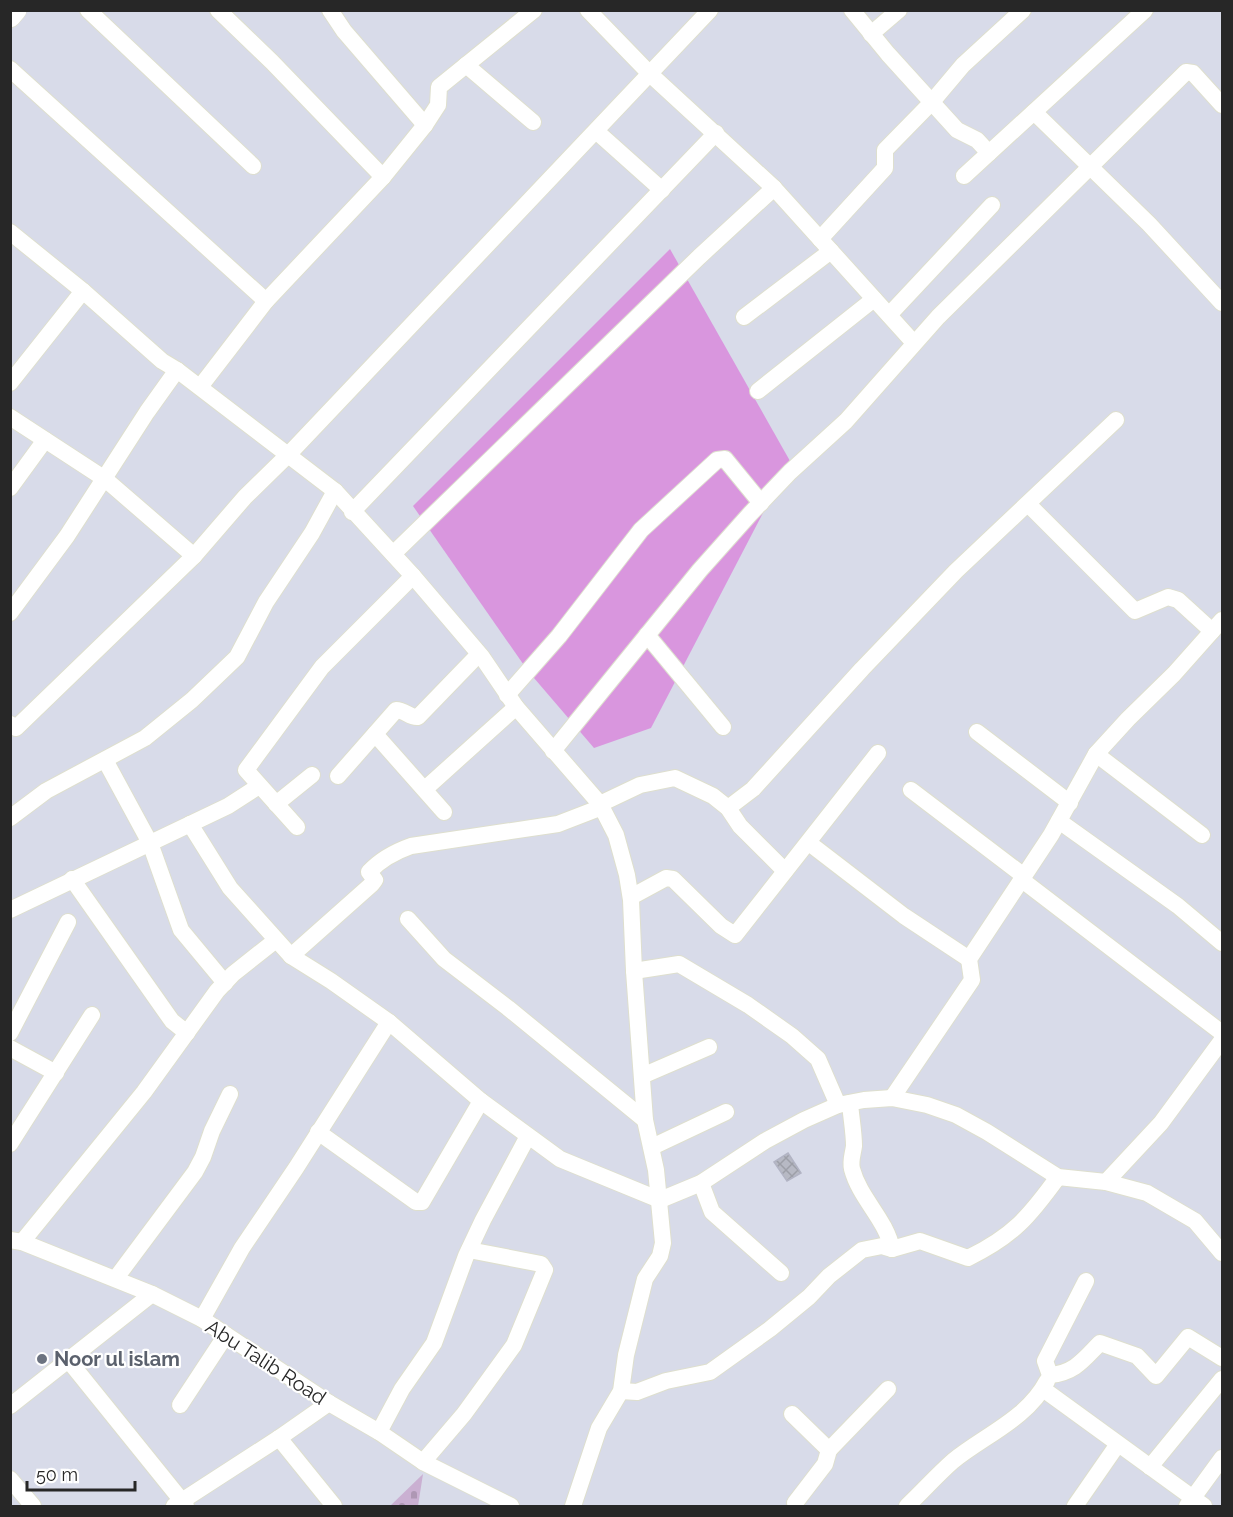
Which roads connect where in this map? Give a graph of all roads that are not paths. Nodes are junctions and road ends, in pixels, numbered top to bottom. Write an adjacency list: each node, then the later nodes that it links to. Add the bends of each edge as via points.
1 (16, 10): 12 (street)
2 (88, 10): 25 (street)
3 (219, 10): 28 (street)
4 (330, 10): 21 (street)
5 (534, 10): 14 (street)
6 (588, 10): 16 (street)
7 (710, 10): 16 (street)
8 (852, 10): 13 (street)
9 (899, 10): 13 (street)
10 (1023, 10): 17 (street, via 963,64)
11 (1145, 10): 19 (street)
12 (10, 17)
13 (872, 34): 17 (street)
14 (466, 65): 20 (street); 21 (street, via 439,87 438,105)
15 (10, 69): 36 (street)
16 (650, 74): 22 (street); 23 (street)
17 (931, 103): 24 (street, via 957,130 977,140); 33 (street, via 885,150 885,168)
18 (1222, 105): 26 (street, via 1193,73 1186,72)
19 (1034, 112): 24 (street); 26 (street)
20 (533, 122)
21 (425, 125): 28 (street)
22 (596, 131): 30 (street); 48 (street)
23 (716, 133): 29 (street); 30 (street)
24 (989, 153): 27 (street)
25 (252, 166)
26 (1090, 167): 37 (street); 40 (street)
27 (964, 176)
28 (383, 177): 36 (street)
29 (774, 188): 33 (street); 55 (street)
30 (662, 190): 54 (street)
31 (992, 205): 38 (street)
32 (10, 232): 34 (street)
33 (825, 245): 35 (street); 39 (street)
34 (83, 291): 41 (street); 42 (street)
35 (874, 299): 38 (street); 44 (street)
36 (266, 301): 43 (street)
37 (1222, 303)
38 (888, 315): 40 (street)
39 (744, 317)
40 (914, 343): 52 (street, via 846,421)
41 (177, 370): 43 (street); 49 (street)
42 (10, 383)
43 (200, 387): 48 (street)
44 (758, 391)
45 (10, 417): 47 (street)
46 (1116, 420): 53 (street)
47 (45, 440): 49 (street); 50 (street)
48 (290, 454): 51 (street); 56 (street, via 245,497)
49 (105, 479): 56 (street); 58 (street)
50 (10, 488)
51 (334, 491): 54 (street); 70 (street, via 237,657 145,738)
52 (761, 503): 60 (street, via 711,556); 62 (street, via 725,459 717,460 641,530)
53 (1028, 504): 59 (street, via 1135,611 1168,597); 79 (street, via 956,571 753,789)
54 (352, 512): 55 (street)
55 (393, 554): 57 (street)
56 (194, 556): 63 (street, via 16,728)
57 (413, 576): 61 (street); 73 (street, via 322,667 302,693 246,770)
58 (10, 613)
59 (1217, 626): 69 (street)
60 (647, 635): 64 (street); 67 (street)
61 (480, 654): 62 (street); 66 (street, via 418,717 396,710)
62 (512, 701): 67 (street); 74 (street)
63 (10, 724)
64 (723, 727)
65 (977, 732): 76 (street)
66 (375, 734): 72 (street); 74 (street)
67 (553, 751): 78 (street)
68 (878, 753): 87 (street)
69 (1096, 754): 76 (street); 85 (street)
70 (105, 760): 81 (street, via 46,791); 86 (street)
71 (312, 775): 77 (street)
72 (338, 776)
73 (259, 786): 77 (street); 83 (street, via 228,807)
74 (425, 789): 80 (street)
75 (910, 790): 89 (street)
76 (1070, 803): 82 (street)
77 (276, 804): 84 (street)
78 (601, 806): 79 (street, via 640,785 675,778 713,796); 91 (street, via 616,835); 97 (street, via 558,824 403,849 375,865 369,872 375,880 372,884)
79 (728, 808): 88 (street, via 740,826)
80 (444, 812)
81 (10, 818)
82 (1059, 821): 89 (street); 96 (street, via 1178,906)
83 (190, 824): 86 (street); 95 (street, via 230,888)
84 (297, 827)
85 (1202, 835)
86 (150, 843): 90 (street); 100 (street, via 181,930)
87 (809, 843): 88 (street); 98 (street, via 904,916)
88 (785, 871): 91 (street, via 735,935 673,879 666,878)
89 (1023, 878): 98 (street); 105 (street)
90 (72, 879): 92 (street); 104 (street, via 172,1021)
91 (631, 897): 99 (street)
92 (10, 910)
93 (408, 919): 116 (street, via 444,959)
94 (68, 922): 103 (street)
95 (276, 940): 97 (street); 100 (street)
96 (1222, 943)
97 (291, 956): 102 (street)
98 (969, 959): 112 (street, via 972,980)
99 (634, 971): 110 (street); 114 (street, via 679,964 748,1005 818,1059)
100 (225, 983): 104 (street)
101 (92, 1015): 109 (street)
102 (389, 1022): 113 (street); 117 (street)
103 (10, 1033)
104 (187, 1033): 125 (street, via 144,1092)
105 (1222, 1033)
106 (1222, 1040): 122 (street, via 1161,1123)
107 (709, 1047): 110 (street)
108 (10, 1048): 109 (street)
109 (56, 1073): 119 (street)
110 (642, 1076): 116 (street)
111 (230, 1094): 130 (street, via 195,1172)
112 (892, 1098): 114 (street); 121 (street, via 956,1115)
113 (481, 1101): 117 (street, via 422,1202 416,1202); 118 (street)
114 (844, 1104): 123 (street, via 765,1141); 126 (street, via 854,1148 852,1169 884,1224)
115 (726, 1112): 120 (street)
116 (645, 1120): 120 (street)
117 (318, 1132): 133 (street, via 242,1248)
118 (528, 1136): 124 (street, via 560,1158); 127 (street)
119 (10, 1143)
120 (652, 1148): 124 (street)
121 (1058, 1177): 122 (street); 126 (street, via 1026,1219 990,1247 968,1258 920,1241)
122 (1107, 1182): 128 (street, via 1147,1193 1195,1221)
123 (701, 1183): 124 (street); 129 (street, via 712,1212)
124 (660, 1200): 140 (street, via 663,1243 660,1256 645,1279)
125 (16, 1241): 130 (street, Abu Talib Road)
126 (892, 1249): 140 (street, via 882,1246 862,1250 770,1329 710,1372 637,1392)
127 (469, 1250): 145 (street, via 434,1342); 150 (street, via 541,1264 545,1270 514,1345 464,1414)
128 (1222, 1253)
129 (781, 1273)
130 (116, 1278): 132 (street, Abu Talib Road)
131 (1086, 1281): 138 (street, via 1045,1361)
132 (152, 1293): 133 (street, Abu Talib Road); 136 (street)
133 (202, 1319): 134 (street, Abu Talib Road)
134 (225, 1335): 141 (street, Abu Talib Road); 142 (street)
135 (1222, 1358): 138 (street, via 1188,1337 1156,1376 1137,1356 1100,1343 1075,1368)
136 (69, 1361): 143 (street); 154 (street)
137 (1222, 1379): 151 (street)
138 (1047, 1382): 147 (street); 161 (street, via 1021,1414 952,1462)
139 (888, 1389): 148 (street)
140 (621, 1391): 159 (street, via 599,1428)
141 (328, 1403): 145 (street, Abu Talib Road); 146 (street)
142 (180, 1405)
143 (10, 1407)
144 (792, 1414): 148 (street)
145 (379, 1432): 150 (street, Abu Talib Road)
146 (279, 1438): 154 (street); 157 (street)
147 (1118, 1444): 151 (street); 162 (street)
148 (829, 1450): 155 (street, via 825,1464)
149 (1222, 1458): 153 (street)
150 (423, 1461): 158 (street, Abu Talib Road)
151 (1150, 1467): 153 (street)
152 (10, 1479): 156 (street)
153 (1194, 1504)
154 (180, 1505)
155 (792, 1505): 160 (street)
156 (33, 1506)
157 (334, 1506)
158 (511, 1506)
159 (573, 1506)
160 (812, 1506)
161 (907, 1506)
162 (1075, 1506)

